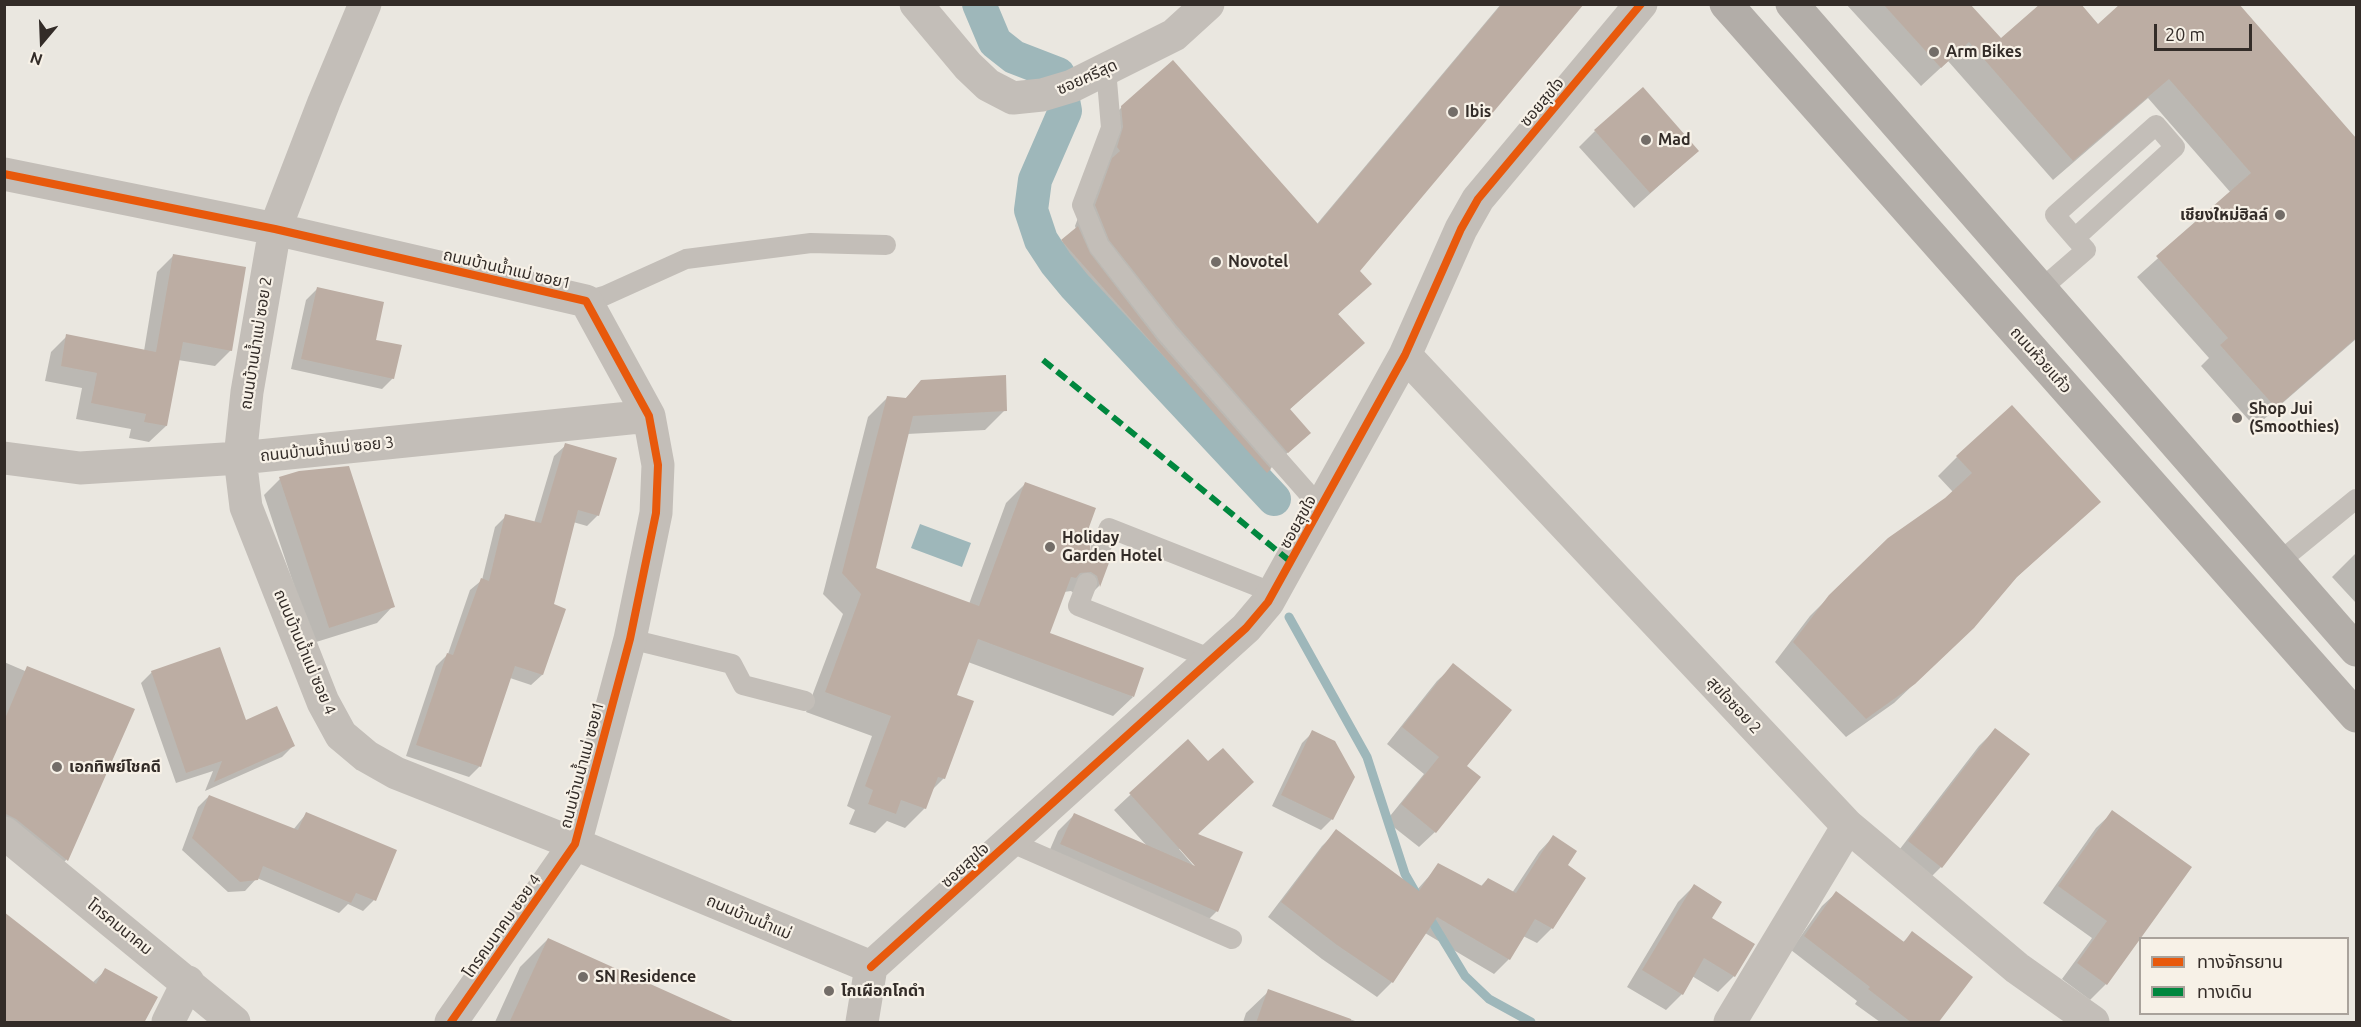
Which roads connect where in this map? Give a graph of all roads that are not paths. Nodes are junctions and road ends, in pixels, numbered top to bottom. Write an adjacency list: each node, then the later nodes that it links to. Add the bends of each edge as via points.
1 (365, 4): 9 (street, ถนนบ้านน้ำแม่ ซอย 2)
2 (916, 4): 7 (street, ซอยศรีสุด, via 968,66 988,85 1013,98 1057,91)
3 (1208, 4): 7 (street, ซอยศรีสุด, via 1174,35)
4 (1641, 4): 14 (street, ซอยสุขใจ, via 1478,200 1461,229)
5 (1726, 4): 28 (main road, ถนนห้วยแก้ว)
6 (1792, 4): 12 (main road)
7 (1107, 69): 19 (lane, via 1111,128 1082,205 1099,246 1167,333)
8 (4, 174): 9 (street, ถนนบ้านน้ำแม่ ซอย1)
9 (275, 229): 13 (street, ถนนบ้านน้ำแม่ ซอย1); 17 (street, ถนนบ้านน้ำแม่ ซอย 2, via 247,392)
10 (2075, 238): 10 (lane, via 2175,147 2156,125 2055,215); 12 (lane, via 2086,250)
11 (886, 244): 13 (lane, via 811,243 686,259)
12 (2041, 289): 21 (main road)
13 (586, 301): 15 (street, ถนนบ้านน้ำแม่ ซอย1)
14 (1405, 356): 19 (street, ซอยสุขใจ); 29 (street, สุขใจซอย 2)
15 (649, 416): 17 (street, ถนนบ้านน้ำแม่ ซอย 3); 24 (street, ถนนบ้านน้ำแม่ ซอย1, via 658,465 656,513)
16 (4, 458): 17 (street, ถนนบ้านน้ำแม่ ซอย 3, via 80,468)
17 (240, 458): 31 (street, ถนนบ้านน้ำแม่ ซอย 4, via 246,507 323,702 341,735 366,756 396,773)
18 (2356, 499): 21 (lane)
19 (1321, 508): 23 (street, ซอยสุขใจ)
20 (1101, 547): 23 (lane, via 1108,528)
21 (2279, 562): 25 (main road)
22 (1087, 583): 26 (lane, via 1078,606)
23 (1274, 593): 26 (street, ซอยสุขใจ, via 1246,628)
24 (630, 639): 27 (lane, via 732,664 742,684); 31 (street, ถนนบ้านน้ำแม่ ซอย1)
25 (2356, 650)
26 (1212, 659): 30 (street, ซอยสุขใจ)
27 (805, 701)
28 (2356, 716)
29 (1848, 826): 40 (street); 41 (street, สุขใจซอย 2, via 2017,968)
30 (1010, 842): 33 (lane); 34 (street, ซอยสุขใจ)
31 (575, 844): 34 (street, ถนนบ้านน้ำแม่); 38 (street, โทรคมนาคม ซอย 4)
32 (9, 847): 35 (street, โทรคมนาคม)
33 (1233, 939)
34 (871, 967): 39 (street)
35 (188, 982): 36 (street); 37 (street, โทรคมนาคม)
36 (168, 1023)
37 (234, 1023)
38 (451, 1023)
39 (862, 1023)
40 (1730, 1023)
41 (2093, 1023)

